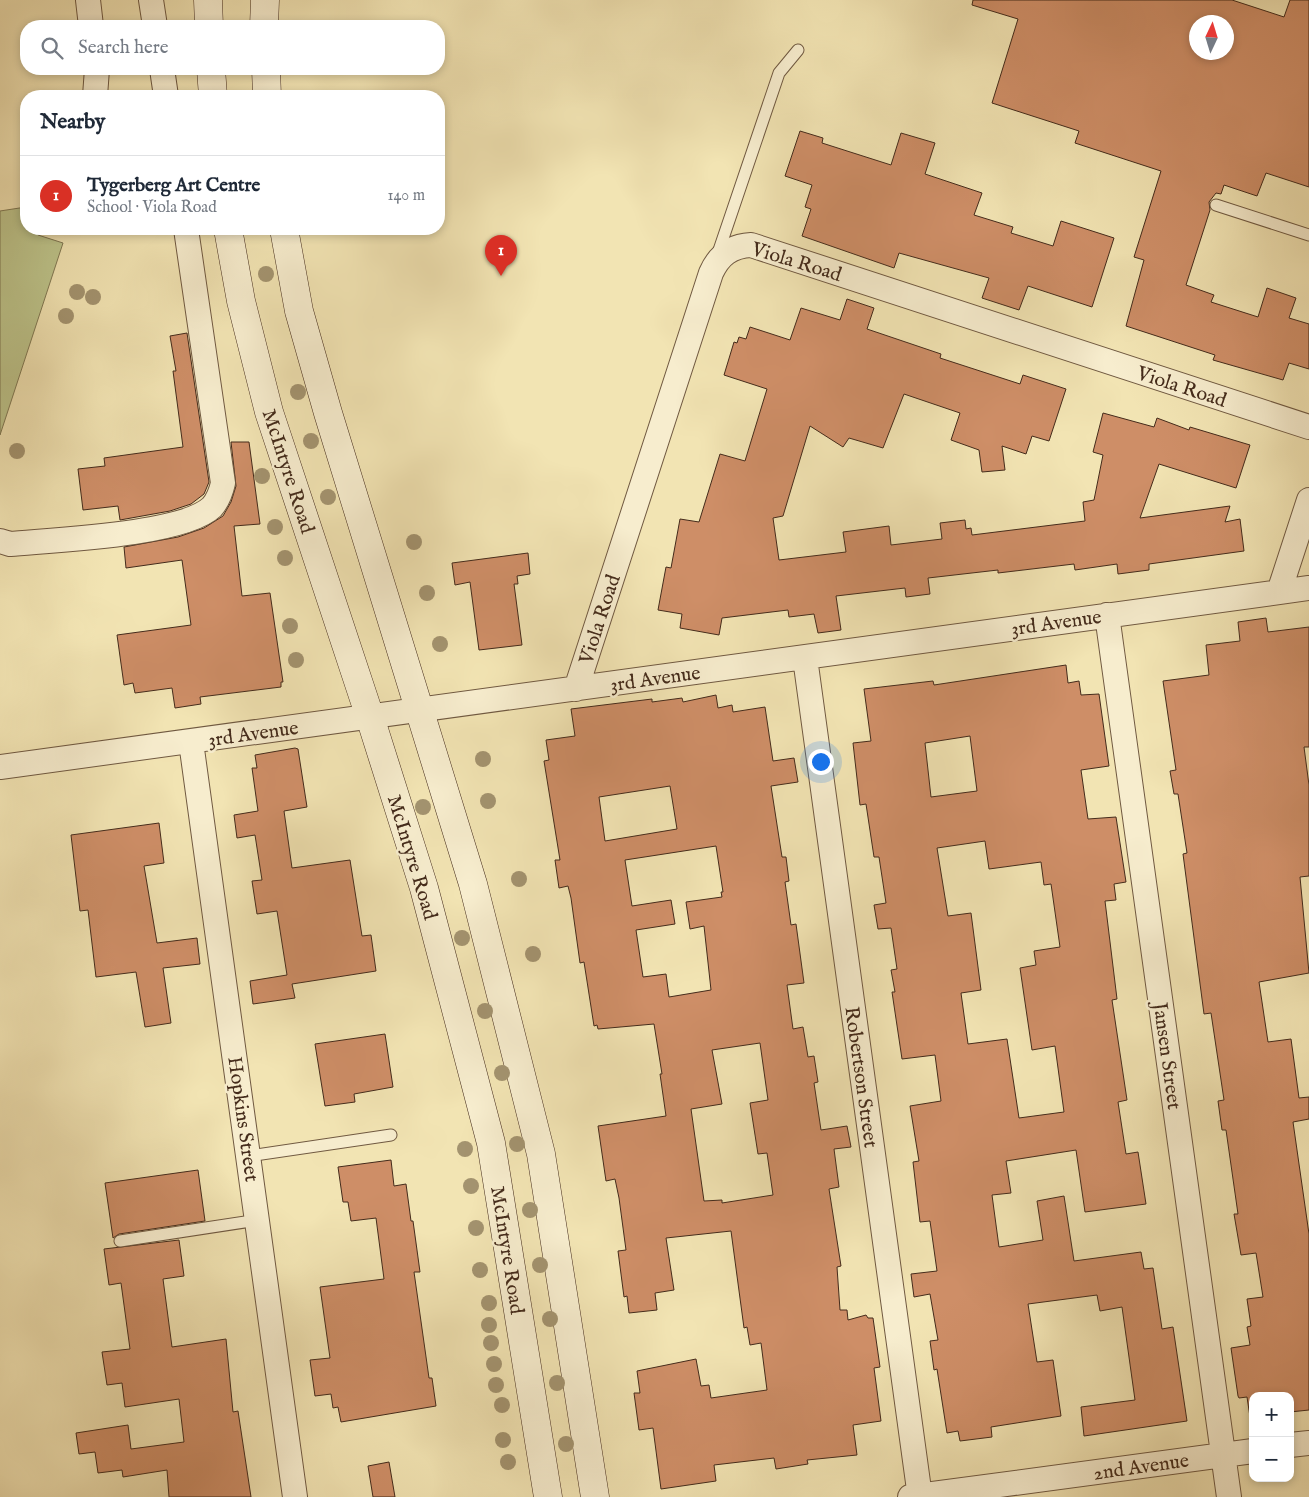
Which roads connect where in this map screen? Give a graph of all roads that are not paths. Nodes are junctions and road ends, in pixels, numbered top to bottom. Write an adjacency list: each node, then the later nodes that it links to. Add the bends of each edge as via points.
1 (88, 0): 5 (street)
2 (151, 0): 6 (street)
3 (208, 0): 7 (main road)
4 (265, 0): 8 (main road)
5 (91, 20)
6 (154, 20)
7 (209, 20)
8 (264, 20)
9 (798, 50): 23 (lane, via 779,73)
10 (97, 75): 14 (street)
11 (163, 75): 15 (street)
12 (211, 75): 16 (main road)
13 (266, 75): 17 (main road)
14 (95, 90)
15 (165, 90)
16 (213, 90)
17 (267, 90)
18 (1216, 205): 22 (lane)
19 (187, 235): 26 (street, via 223,483 219,497 200,515 173,524 133,532 10,544)
20 (229, 235): 33 (main road, McIntyre Road, via 241,301 268,412)
21 (285, 235): 32 (main road, via 299,311)
22 (1309, 235)
23 (712, 273): 24 (street, Viola Road, via 724,253 732,248 751,245); 31 (street, Viola Road)
24 (1309, 427)
25 (1309, 500): 28 (street)
26 (0, 541)
27 (1309, 588): 28 (street, 3rd Avenue)
28 (1279, 592): 29 (street, 3rd Avenue)
29 (1106, 615): 30 (street, 3rd Avenue); 43 (street, Jansen Street)
30 (805, 658): 31 (street, 3rd Avenue); 47 (street, Robertson Street)
31 (576, 689): 32 (street, 3rd Avenue)
32 (420, 710): 33 (street, 3rd Avenue); 46 (main road, via 472,884 541,1154)
33 (370, 717): 34 (street, 3rd Avenue); 45 (main road, McIntyre Road, via 424,888 491,1142)
34 (191, 742): 35 (street, 3rd Avenue); 37 (street, Hopkins Street)
35 (0, 767)
36 (391, 1135): 37 (lane)
37 (249, 1156): 38 (street, Hopkins Street)
38 (258, 1220): 39 (lane); 44 (street, Hopkins Street)
39 (120, 1241)
40 (1309, 1443): 41 (street)
41 (1294, 1445)
42 (1249, 1452): 43 (street, 2nd Avenue)
43 (1224, 1455): 47 (street, 2nd Avenue); 48 (street, Jansen Street)
44 (295, 1497)
45 (548, 1497)
46 (595, 1497)
47 (917, 1497)
48 (1229, 1497)

